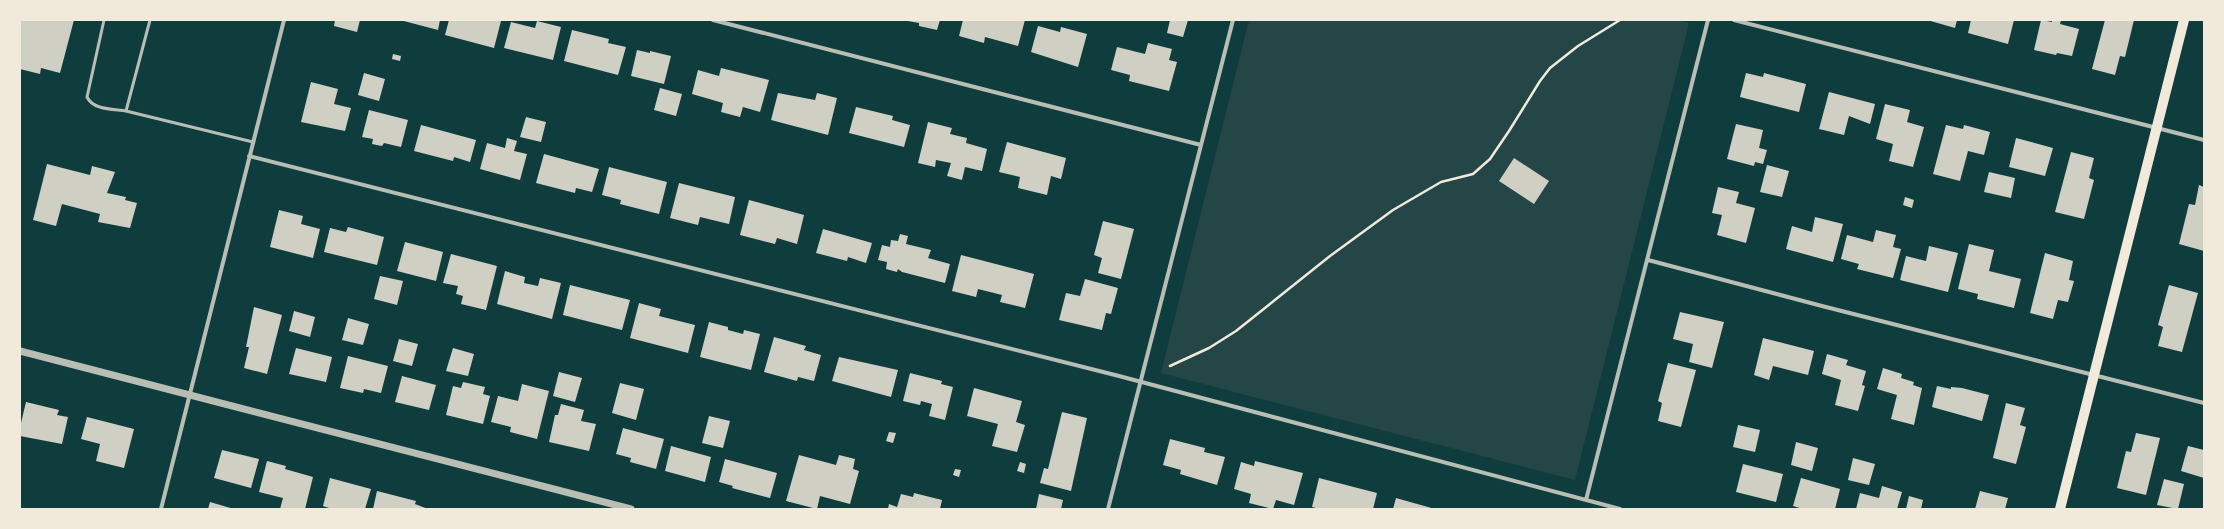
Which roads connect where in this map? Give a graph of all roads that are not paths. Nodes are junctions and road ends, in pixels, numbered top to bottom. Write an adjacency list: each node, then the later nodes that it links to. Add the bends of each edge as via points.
1 (104, 20): 9 (lane, via 87,97 89,102 96,106)
2 (150, 20): 9 (lane)
3 (284, 20): 12 (street)
4 (713, 20): 13 (street)
5 (1233, 20): 13 (street)
6 (1708, 20): 15 (street)
7 (1734, 20): 10 (street)
8 (2184, 20): 10 (main road)
9 (126, 111): 12 (lane)
10 (2156, 128): 11 (street); 17 (main road)
11 (2204, 140)
12 (253, 142): 14 (street)
13 (1201, 146): 18 (street)
14 (249, 156): 18 (street); 19 (street)
15 (1648, 260): 17 (street); 21 (street)
16 (20, 351): 19 (street)
17 (2094, 375): 20 (street); 26 (main road)
18 (1141, 382): 21 (street); 24 (street)
19 (189, 395): 22 (street); 23 (street)
20 (2204, 403)
21 (1586, 500): 25 (street)
22 (161, 509)
23 (631, 509)
24 (1108, 509)
25 (1620, 509)
26 (2060, 509)

